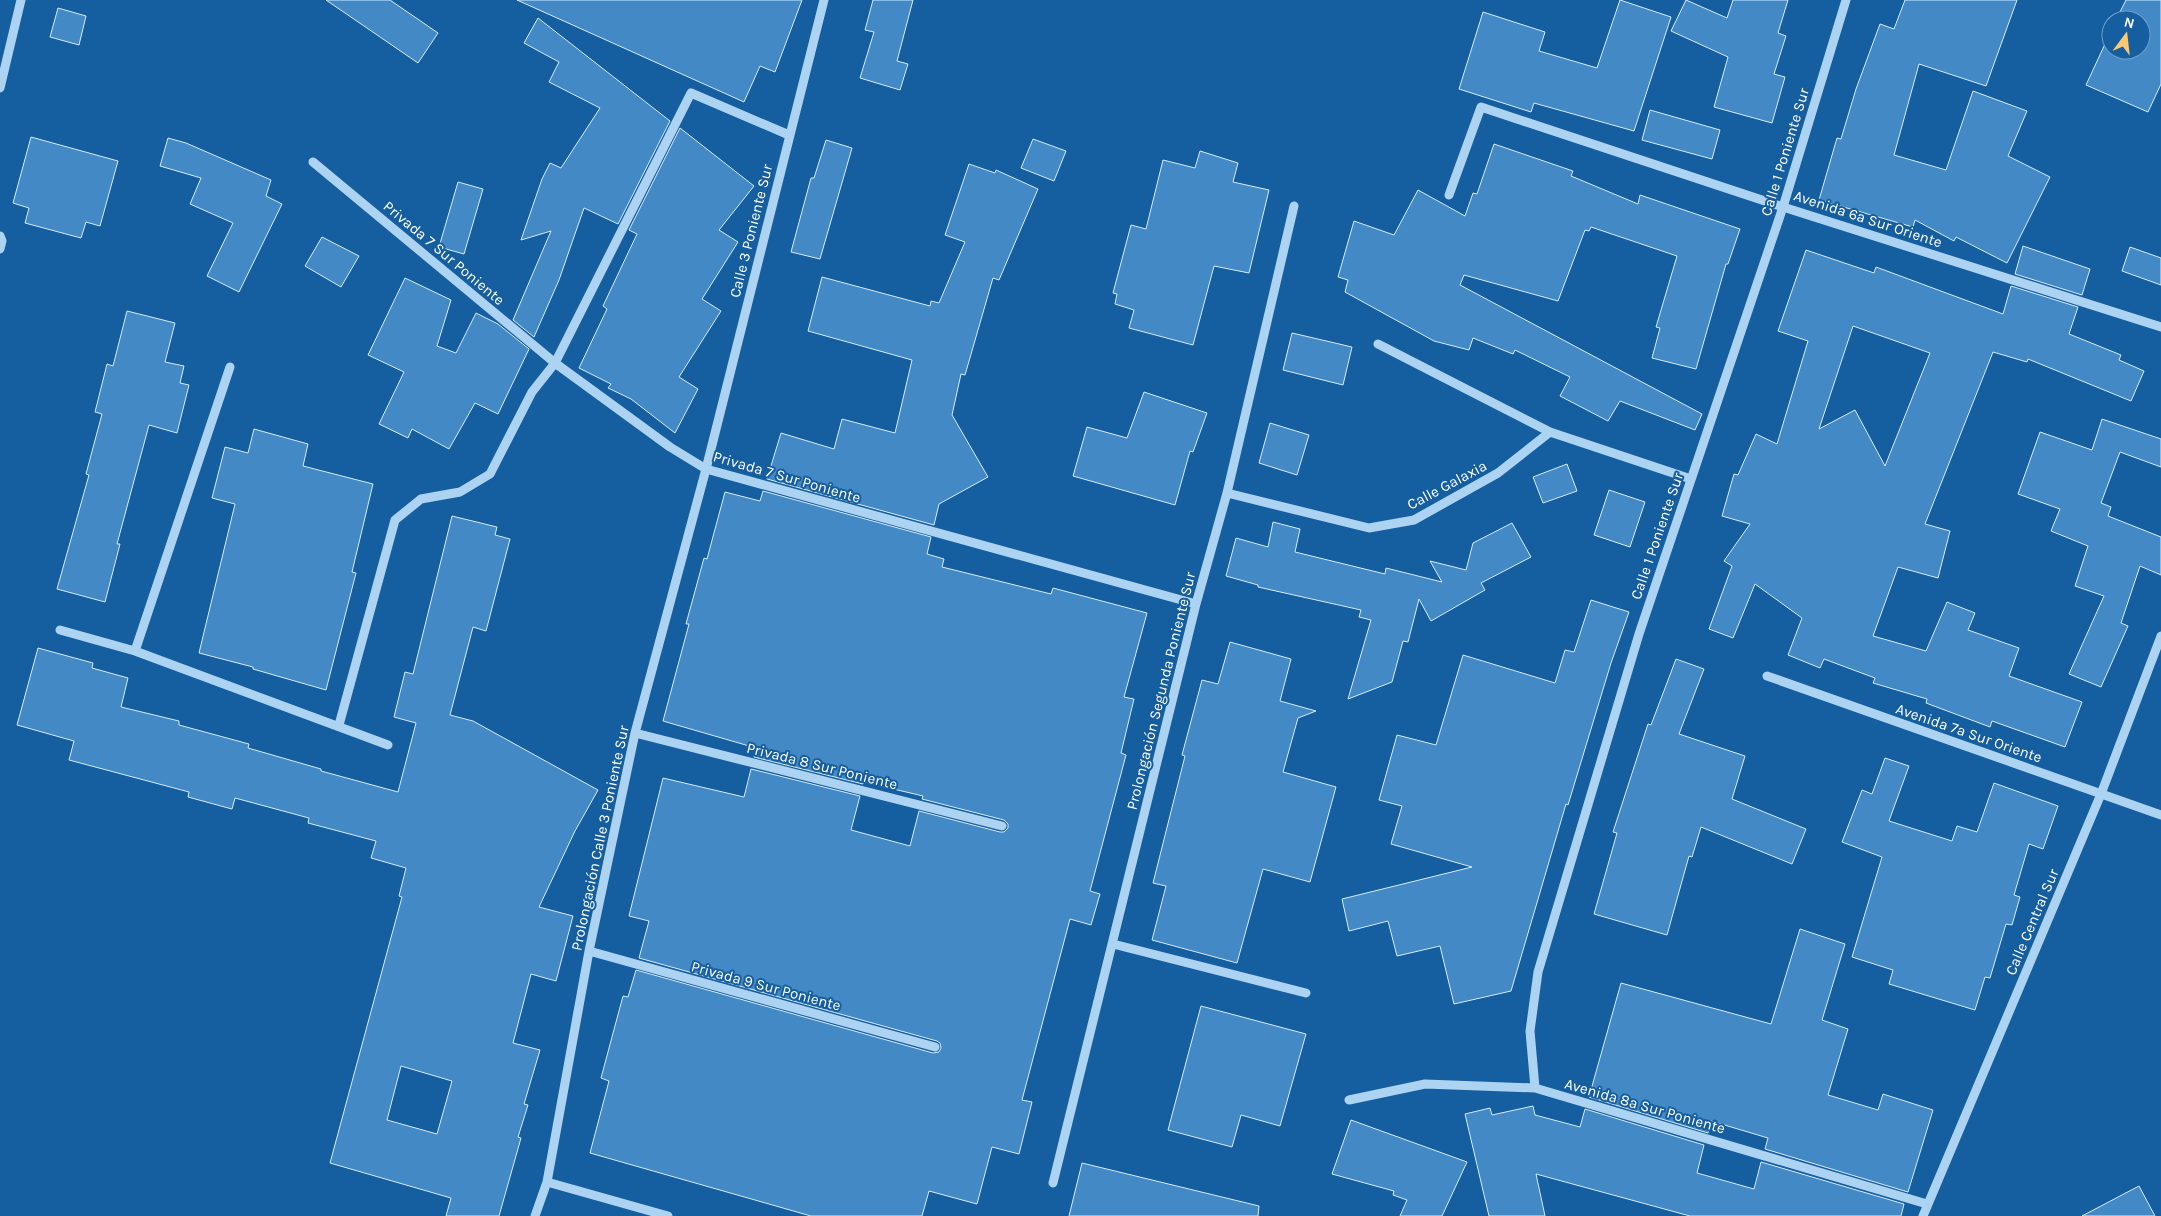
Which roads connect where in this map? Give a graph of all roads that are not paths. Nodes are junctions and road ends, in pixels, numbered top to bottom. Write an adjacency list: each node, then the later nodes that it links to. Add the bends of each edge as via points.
1 (21, 0): 5 (street)
2 (824, 0): 7 (street, Calle 3 Poniente Sur)
3 (1846, 0): 11 (street, Calle 1 Poniente Sur)
4 (0, 43): 5 (street)
5 (11, 46): 6 (street)
6 (0, 88)
7 (789, 135): 16 (street, via 691,93); 19 (street, Calle 3 Poniente Sur)
8 (314, 162): 16 (street, Privada 7 Sur Poniente)
9 (1449, 195): 11 (street, Avenida 6a Sur Oriente, via 1481,107)
10 (1294, 206): 21 (street, Prolongación Segunda Poniente Sur)
11 (1783, 207): 14 (street, Avenida 6a Sur Oriente); 20 (street, Calle 1 Poniente Sur)
12 (0, 236): 13 (street)
13 (0, 249)
14 (2161, 327)
15 (1378, 344): 18 (street)
16 (555, 364): 19 (street, Privada 7 Sur Poniente, via 670,448); 27 (street, via 532,392 490,474 460,492 421,499 396,520)
17 (230, 367): 25 (street)
18 (1550, 432): 20 (street); 21 (street, Calle Galaxia, via 1498,473 1414,520 1368,528)
19 (706, 470): 22 (street, Privada 7 Sur Poniente); 28 (street, Prolongación Calle 3 Poniente Sur)
20 (1691, 479): 37 (street, Calle 1 Poniente Sur, via 1639,634 1538,972 1530,1031)
21 (1227, 493): 22 (street, Prolongación Segunda Poniente Sur)
22 (1196, 604): 33 (street, Prolongación Segunda Poniente Sur)
23 (60, 630): 25 (street)
24 (2161, 636): 30 (street, Calle Central Sur)
25 (135, 651): 27 (street)
26 (1767, 676): 30 (street, Avenida 7a Sur Oriente)
27 (339, 725): 29 (street)
28 (636, 733): 32 (street, Privada 8 Sur Poniente); 34 (street, Prolongación Calle 3 Poniente Sur)
29 (388, 745)
30 (2101, 794): 31 (street, Avenida 7a Sur Oriente); 41 (street, Calle Central Sur)
31 (2161, 814)
32 (1002, 826)
33 (1112, 944): 35 (street); 40 (street, Prolongación Segunda Poniente Sur)
34 (589, 951): 36 (street, Privada 9 Sur Poniente); 39 (street, Prolongación Calle 3 Poniente Sur)
35 (1306, 993)
36 (935, 1047)
37 (1535, 1088): 38 (street, Avenida 8a Sur Poniente, via 1425,1084); 41 (street, Avenida 8a Sur Poniente)
38 (1349, 1100)
39 (546, 1182): 42 (street, Prolongación Calle 3 Poniente Sur); 43 (street)
40 (1053, 1183)
41 (1927, 1204): 44 (street, Calle Central Sur)
42 (535, 1216)
43 (668, 1216)
44 (1923, 1216)

